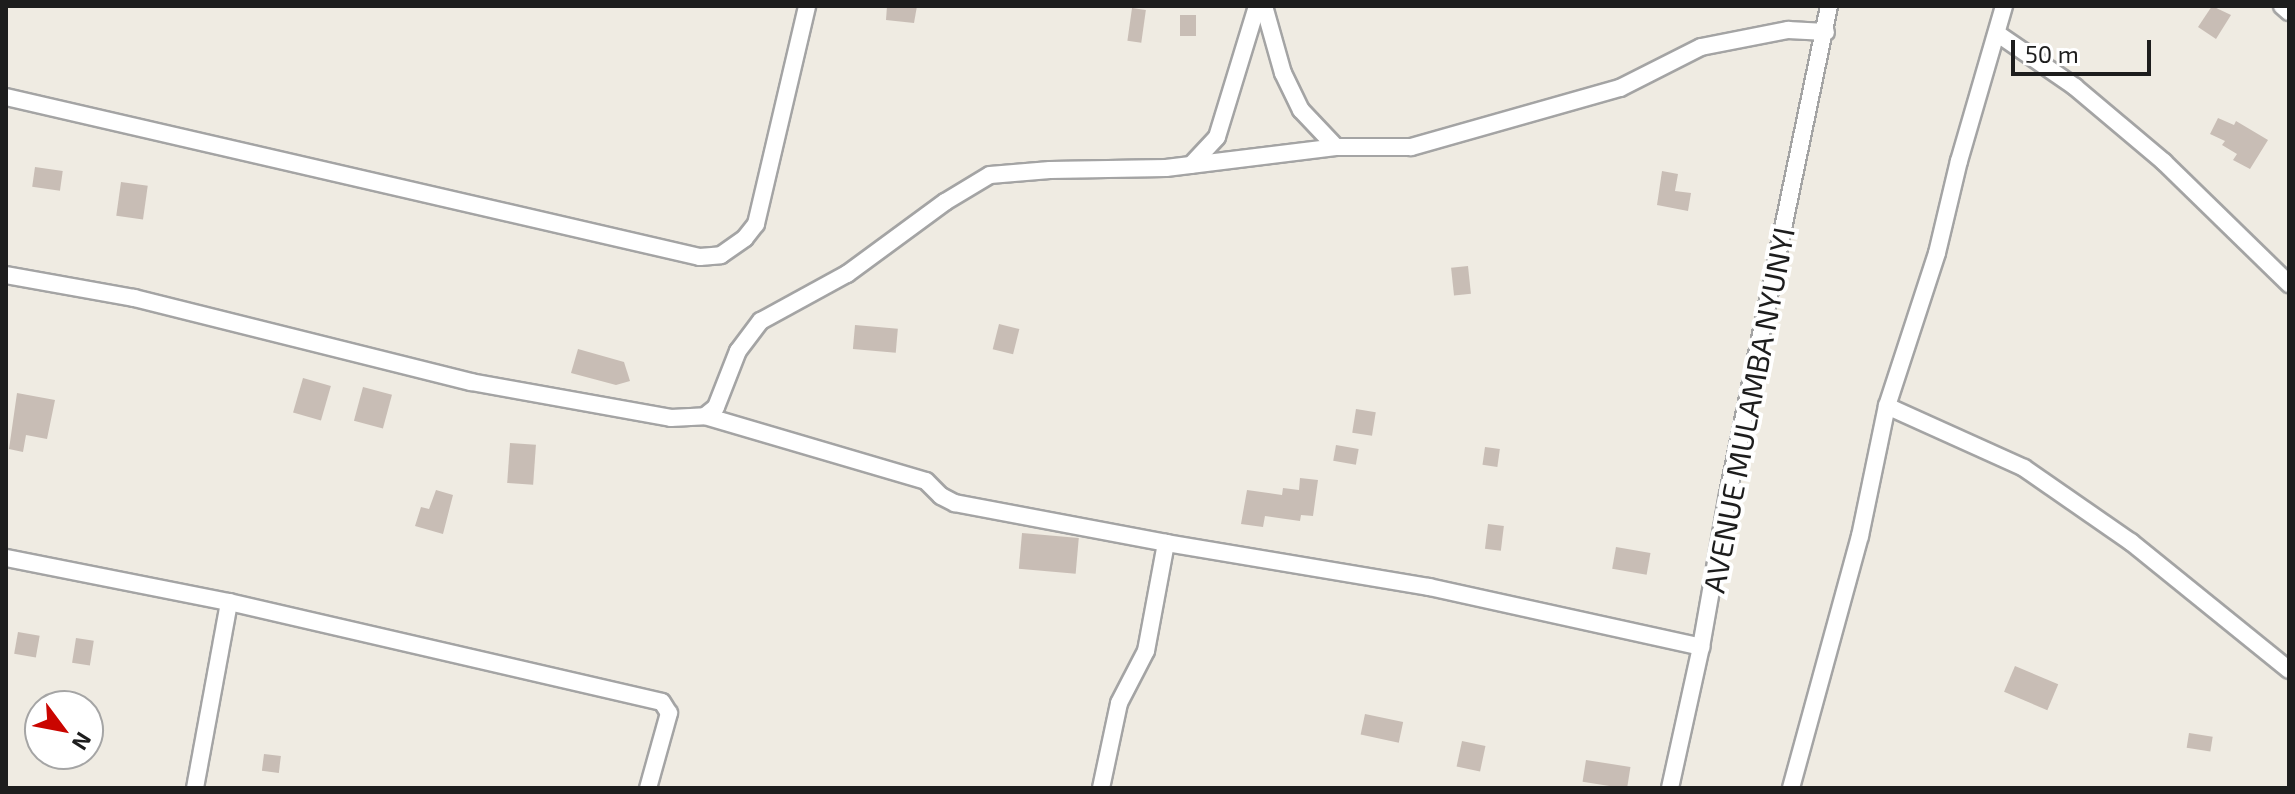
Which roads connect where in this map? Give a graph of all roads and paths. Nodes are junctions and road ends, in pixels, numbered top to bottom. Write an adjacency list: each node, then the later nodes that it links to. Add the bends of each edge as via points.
1 (807, 6): 10 (street, via 756,224 733,247 710,256)
2 (1257, 6): 12 (street, via 1217,137)
3 (1264, 6): 11 (street, via 1283,73 1301,110)
4 (1829, 6): 8 (street, AVENUE MULAMBA NYUNYI)
5 (2004, 6): 9 (street)
6 (2282, 6): 7 (street)
7 (2289, 12)
8 (1826, 32): 11 (street, via 1788,30 1701,47 1620,88 1411,147); 20 (street, AVENUE MULAMBA NYUNYI, via 1728,494)
9 (1998, 34): 14 (street, via 2075,87 2164,162); 15 (street, via 1937,253)
10 (6, 97)
11 (1336, 147): 12 (street)
12 (1191, 165): 16 (street, via 990,175 847,274 761,321 738,351 716,407)
13 (6, 275): 16 (street, via 134,298 471,382 671,418)
14 (2289, 284)
15 (1887, 406): 21 (street, via 2024,468 2131,542); 26 (street, via 1860,536)
16 (705, 416): 17 (street, via 926,481 955,503)
17 (1166, 543): 20 (street, via 1429,587); 24 (street, via 1146,651 1119,703)
18 (6, 558): 19 (street)
19 (229, 602): 22 (street); 23 (street, via 662,702 669,713)
20 (1701, 647): 25 (street, AVENUE MULAMBA NYUNYI)
21 (2289, 670)
22 (195, 788)
23 (648, 788)
24 (1101, 788)
25 (1670, 788)
26 (1791, 788)

